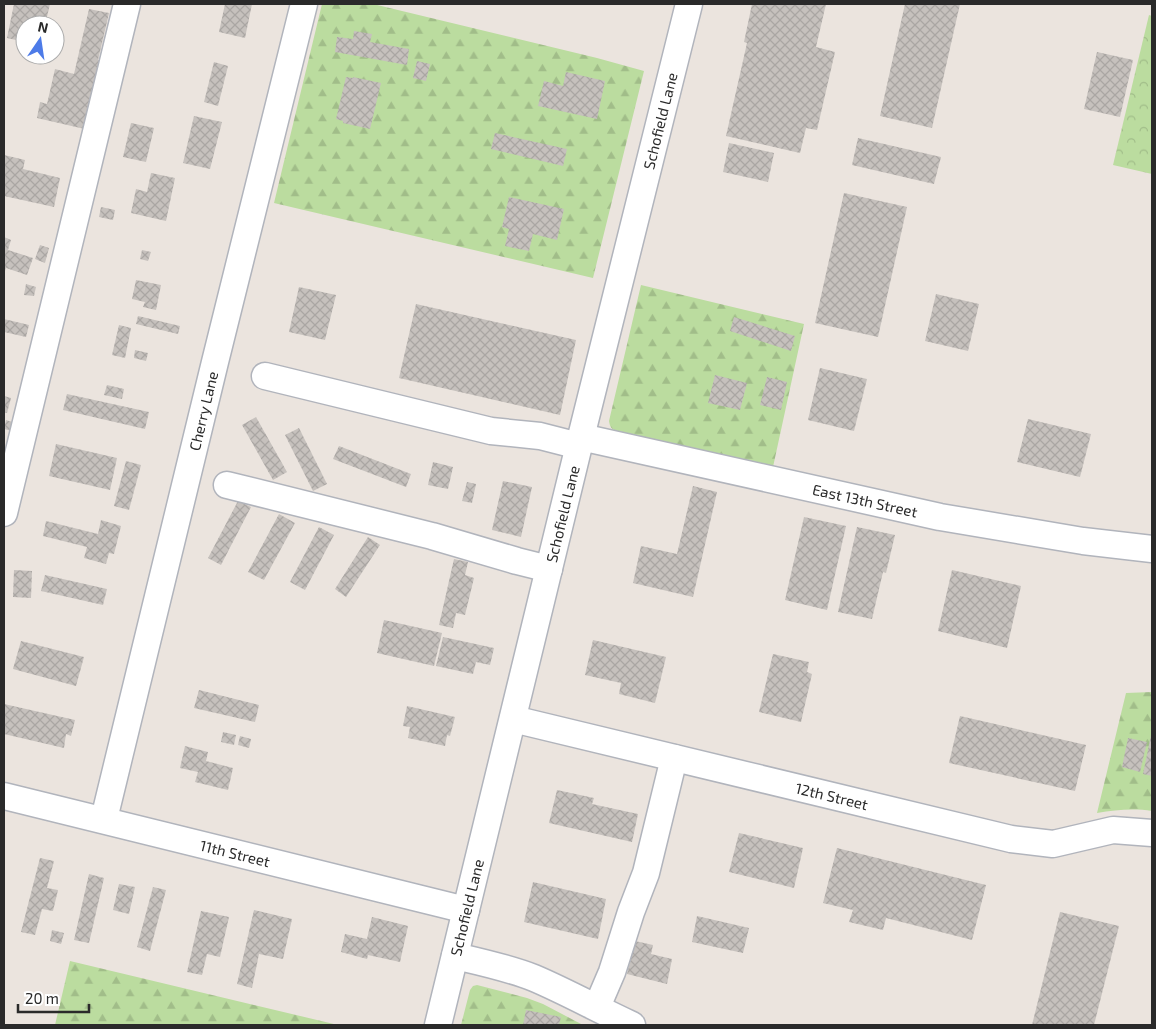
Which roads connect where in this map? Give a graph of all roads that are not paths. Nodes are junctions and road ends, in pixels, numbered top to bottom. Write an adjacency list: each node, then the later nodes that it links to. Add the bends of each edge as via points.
1 (127, 4): 7 (street)
2 (304, 4): 13 (street, Cherry Lane)
3 (689, 4): 5 (street, Schofield Lane)
4 (265, 376): 5 (street, East 13th Street, via 492,431)
5 (580, 442): 8 (street, East 13th Street, via 940,517); 9 (street, Schofield Lane)
6 (227, 485): 9 (street)
7 (4, 513)
8 (1152, 549)
9 (549, 569): 10 (street, Schofield Lane)
10 (513, 719): 11 (street, 12th Street); 15 (street, Schofield Lane)
11 (674, 758): 14 (street, 12th Street, via 1012,839 1053,844 1113,830); 17 (street, via 646,873)
12 (4, 796): 13 (street, 11th Street)
13 (104, 819): 15 (street, 11th Street)
14 (1152, 833)
15 (466, 910): 16 (street, Schofield Lane)
16 (455, 956): 17 (street, via 534,978); 18 (street, Schofield Lane)
17 (597, 1007): 19 (street)
18 (438, 1025)
19 (632, 1025)

